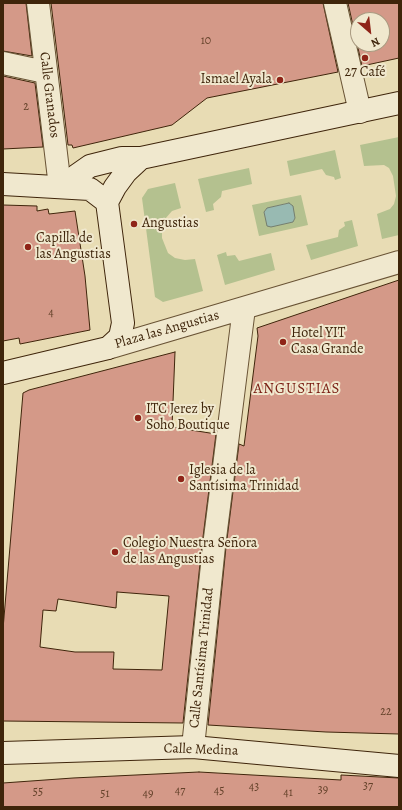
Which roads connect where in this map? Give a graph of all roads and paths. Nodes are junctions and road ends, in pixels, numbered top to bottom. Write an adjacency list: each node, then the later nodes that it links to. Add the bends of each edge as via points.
1 (38, 3): 4 (street, Calle Granados)
2 (335, 3): 6 (street)
3 (3, 63): 4 (street)
4 (45, 72): 9 (street, Calle Granados)
5 (399, 103): 6 (street)
6 (360, 112): 7 (street)
7 (141, 158): 9 (street, via 122,158 90,166); 10 (street, via 126,172)
8 (3, 184): 9 (street)
9 (60, 187): 10 (street, via 90,190)
10 (107, 202): 13 (street, Plaza las Angustias, via 123,323 120,337)
11 (399, 262): 12 (street, Plaza las Angustias)
12 (244, 308): 13 (street, Plaza las Angustias); 15 (street, Calle Santísima Trinidad, via 214,546)
13 (108, 348): 14 (street)
14 (3, 373)
15 (194, 747): 16 (street, Calle Medina); 17 (street, Calle Medina)
16 (3, 754)
17 (399, 766)

